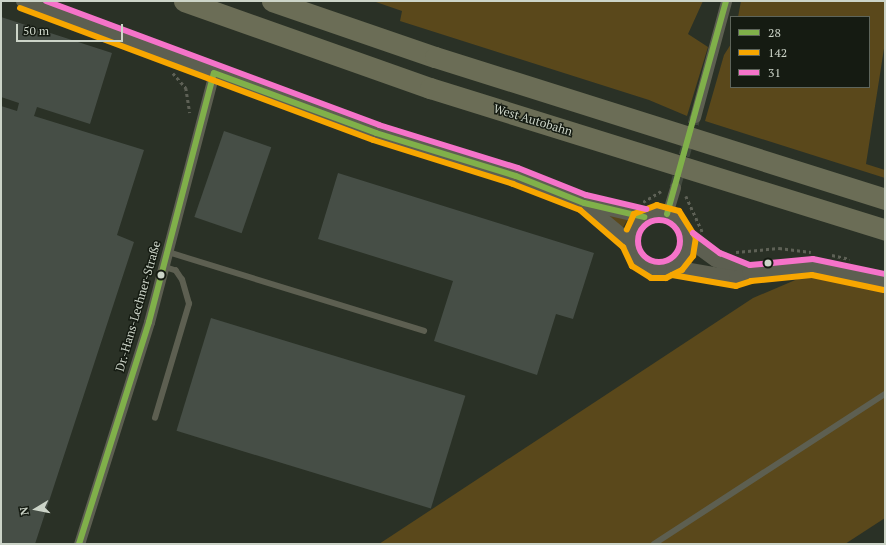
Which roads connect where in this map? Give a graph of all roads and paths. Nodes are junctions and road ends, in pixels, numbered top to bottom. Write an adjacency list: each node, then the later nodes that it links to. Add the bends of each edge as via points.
1 (23, 1): 5 (street)
2 (184, 1): 17 (highway, West Autobahn, via 430,88)
3 (272, 1): 12 (highway, via 435,57)
4 (726, 1): 7 (street)
5 (171, 58): 6 (street); 8 (path, via 169,69 182,79 186,88)
6 (214, 73): 13 (street, via 376,133 516,176); 22 (street, Dr.-Hans-Lechner-Straße)
7 (694, 117)
8 (189, 121)
9 (675, 187): 15 (street)
10 (663, 189): 14 (path)
11 (686, 196): 18 (path, via 690,211)
12 (885, 199)
13 (584, 203): 16 (street); 20 (street)
14 (637, 203)
15 (667, 214): 16 (street); 19 (street, via 682,224)
16 (644, 216): 20 (street, via 632,230)
17 (885, 230)
18 (708, 238)
19 (688, 240): 27 (street, via 683,258); 28 (street, via 716,260)
20 (630, 242): 27 (street, via 637,260 644,267 664,270)
21 (731, 251): 23 (path, via 779,248)
22 (168, 252): 26 (street, Dr.-Hans-Lechner-Straße); 30 (lane)
23 (819, 253)
24 (827, 254): 25 (path)
25 (857, 261)
26 (164, 267): 32 (lane, via 176,271 182,280 189,304); 33 (street, Dr.-Hans-Lechner-Straße)
27 (673, 267): 28 (street, via 736,278)
28 (749, 273): 29 (street, via 812,267)
29 (885, 282)
30 (424, 331)
31 (885, 394): 34 (lane)
32 (155, 418)
33 (79, 544)
34 (654, 544)

